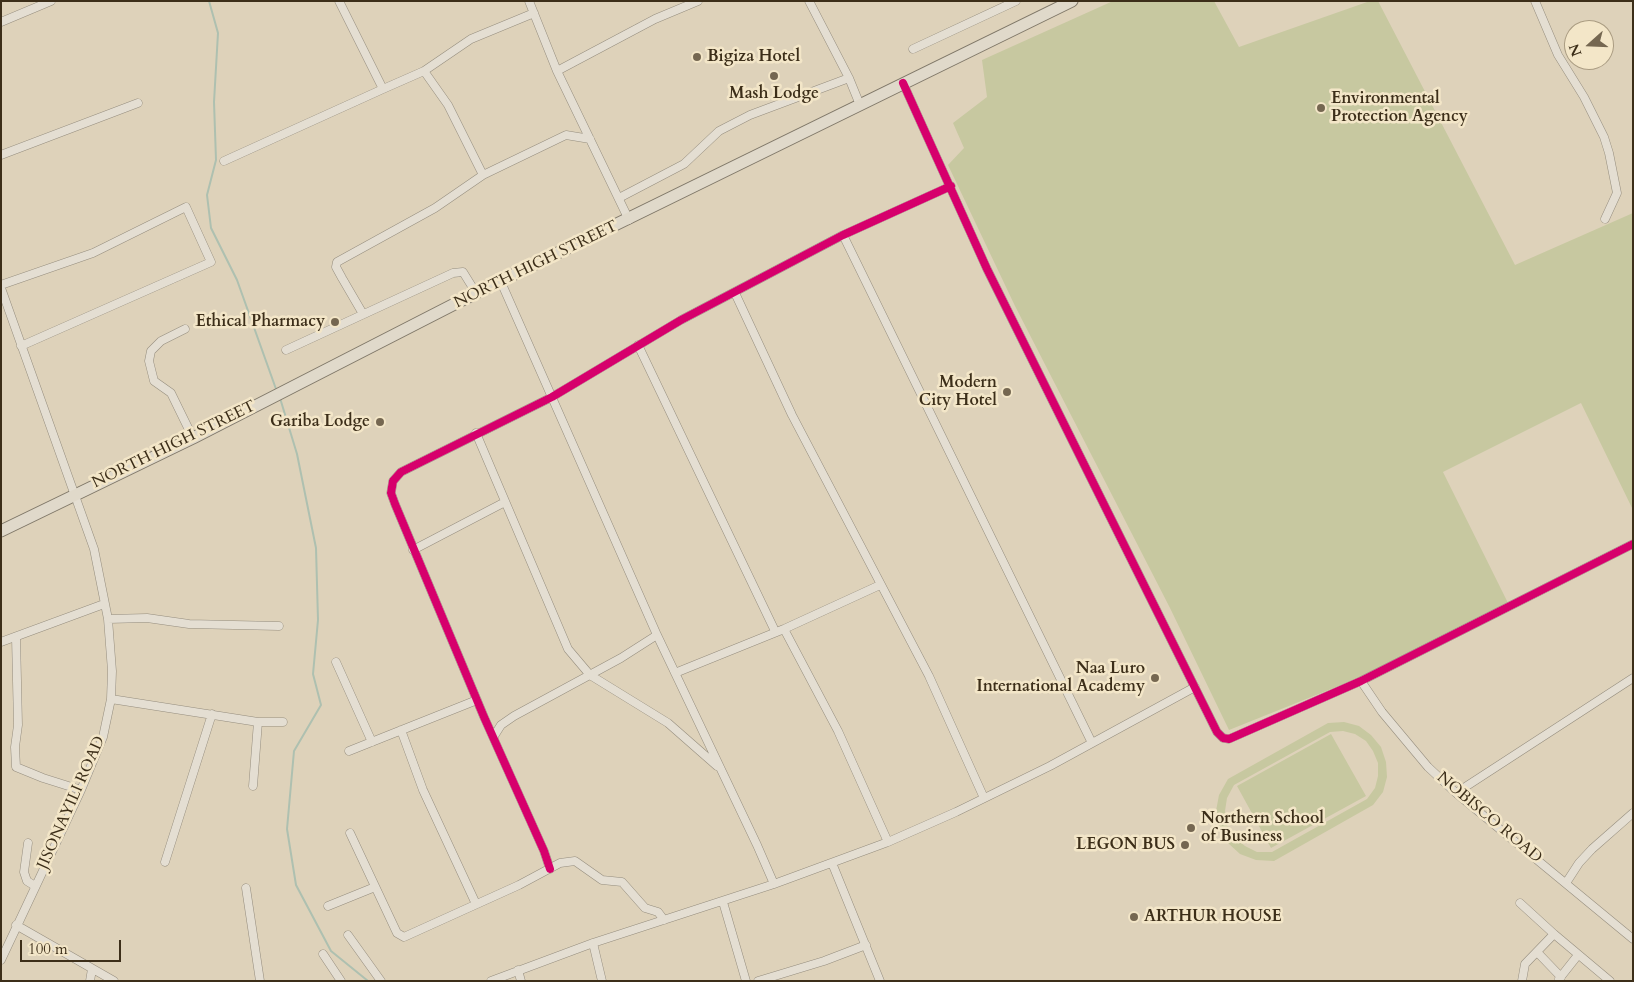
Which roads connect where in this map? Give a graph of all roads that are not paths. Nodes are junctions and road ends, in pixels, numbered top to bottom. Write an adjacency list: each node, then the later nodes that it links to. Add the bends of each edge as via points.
1 (51, 1): 10 (street)
2 (339, 1): 16 (street)
3 (528, 1): 9 (street)
4 (698, 1): 13 (street, via 655,19)
5 (809, 1): 14 (street)
6 (1016, 1): 11 (street)
7 (1072, 1): 15 (highway, NORTH HIGH STREET)
8 (1535, 1): 25 (street, via 1558,55 1604,136 1617,193)
9 (534, 13): 12 (street, via 471,39); 13 (street)
10 (1, 22)
11 (913, 49)
12 (424, 71): 16 (street); 22 (street, via 448,105)
13 (557, 71): 19 (street)
14 (849, 78): 18 (street); 24 (street, via 750,115 720,131 684,164)
15 (903, 83): 18 (highway, NORTH HIGH STREET); 23 (street)
16 (382, 89): 21 (street)
17 (138, 103): 20 (street)
18 (860, 105): 26 (highway, NORTH HIGH STREET)
19 (590, 139): 22 (street, via 566,135); 24 (street)
20 (1, 154)
21 (224, 161)
22 (483, 175): 32 (street, via 434,208 337,262 336,267)
23 (951, 186): 27 (street); 59 (street, via 987,269)
24 (619, 198): 26 (street)
25 (1605, 219)
26 (629, 220): 28 (highway, NORTH HIGH STREET)
27 (843, 235): 31 (street); 67 (street)
28 (501, 282): 30 (highway, NORTH HIGH STREET); 37 (street)
29 (1, 286): 35 (street, JISONAYILI ROAD); 35 (street, via 93,253 186,207 212,262)
30 (476, 293): 32 (street, via 463,272 454,273); 39 (highway, NORTH HIGH STREET)
31 (735, 293): 34 (street); 45 (street, via 792,415)
32 (363, 314): 36 (street)
33 (185, 329): 39 (street, via 161,341 151,351 149,360 154,381 171,394)
34 (638, 345): 37 (street); 50 (street)
35 (21, 346): 40 (street, JISONAYILI ROAD)
36 (286, 350)
37 (552, 397): 38 (street); 51 (street)
38 (476, 433): 41 (street); 44 (street, via 401,472 393,481 391,493)
39 (192, 438): 40 (highway, NORTH HIGH STREET)
40 (76, 493): 42 (highway, NORTH HIGH STREET); 46 (street, JISONAYILI ROAD, via 94,549)
41 (505, 502): 44 (street); 56 (street, via 557,629 568,649)
42 (1, 531)
43 (1633, 544): 58 (street)
44 (413, 550): 61 (street)
45 (880, 585): 49 (street); 74 (street, via 929,676)
46 (104, 604): 47 (street, JISONAYILI ROAD); 52 (street)
47 (108, 618): 48 (street); 60 (street, JISONAYILI ROAD)
48 (279, 626)
49 (784, 629): 50 (street); 77 (street, via 838,731)
50 (775, 631): 55 (street)
51 (657, 635): 55 (street); 56 (street)
52 (16, 637): 53 (street); 72 (street, via 16,767)
53 (1, 642)
54 (336, 662): 68 (street)
55 (675, 673): 70 (street)
56 (590, 675): 66 (street, via 514,716 501,725); 70 (street, via 668,724)
57 (1633, 678): 73 (street)
58 (1361, 681): 59 (street, via 1229,739 1217,732); 73 (street, NOBISCO ROAD, via 1428,767)
59 (1195, 687): 67 (street)
60 (111, 700): 62 (street); 72 (street, JISONAYILI ROAD, via 103,737)
61 (477, 700): 65 (street); 66 (street)
62 (212, 714): 63 (street); 79 (street)
63 (258, 722): 64 (street); 71 (street)
64 (283, 722)
65 (401, 730): 68 (street); 89 (street, via 423,790)
66 (494, 736): 81 (street)
67 (1091, 741): 74 (street, via 1050,766)
68 (372, 742): 69 (street)
69 (349, 751)
70 (720, 769): 83 (street)
71 (253, 786)
72 (81, 790): 84 (street, JISONAYILI ROAD)
73 (1456, 793): 82 (street, NOBISCO ROAD)
74 (984, 798): 77 (street)
75 (1633, 813): 82 (street, via 1592,849)
76 (350, 833): 85 (street)
77 (888, 842): 80 (street)
78 (28, 843): 84 (street, via 24,872 27,881)
79 (165, 862)
80 (832, 863): 83 (street); 97 (street)
81 (550, 868): 89 (street); 91 (street, via 575,861 602,880 622,882 645,908 658,912)
82 (1566, 883): 95 (street, NOBISCO ROAD)
83 (774, 884): 87 (street)
84 (35, 886): 92 (street, JISONAYILI ROAD)
85 (375, 887): 89 (street, via 397,932 404,937); 90 (street)
86 (246, 888): 108 (street)
87 (722, 902): 91 (street); 114 (street)
88 (1520, 903): 93 (street)
89 (476, 904)
90 (328, 906)
91 (664, 920): 96 (street)
92 (16, 925): 101 (street, JISONAYILI ROAD); 102 (street)
93 (1554, 934): 98 (street); 100 (street)
94 (348, 935): 110 (street)
95 (1633, 939)
96 (593, 943): 103 (street); 113 (street)
97 (866, 945): 115 (street); 116 (street)
98 (1538, 953): 104 (street); 117 (street, via 1525,964)
99 (323, 954): 109 (street)
100 (1578, 955): 104 (street); 105 (street)
101 (1, 960)
102 (92, 969): 106 (street); 107 (street)
103 (518, 970): 111 (street); 112 (street)
104 (1560, 979)
105 (1605, 979)
106 (90, 981)
107 (114, 981)
108 (260, 981)
109 (341, 981)
110 (381, 981)
111 (491, 981)
112 (521, 981)
113 (602, 981)
114 (746, 981)
115 (758, 981)
116 (880, 981)
117 (1522, 981)

